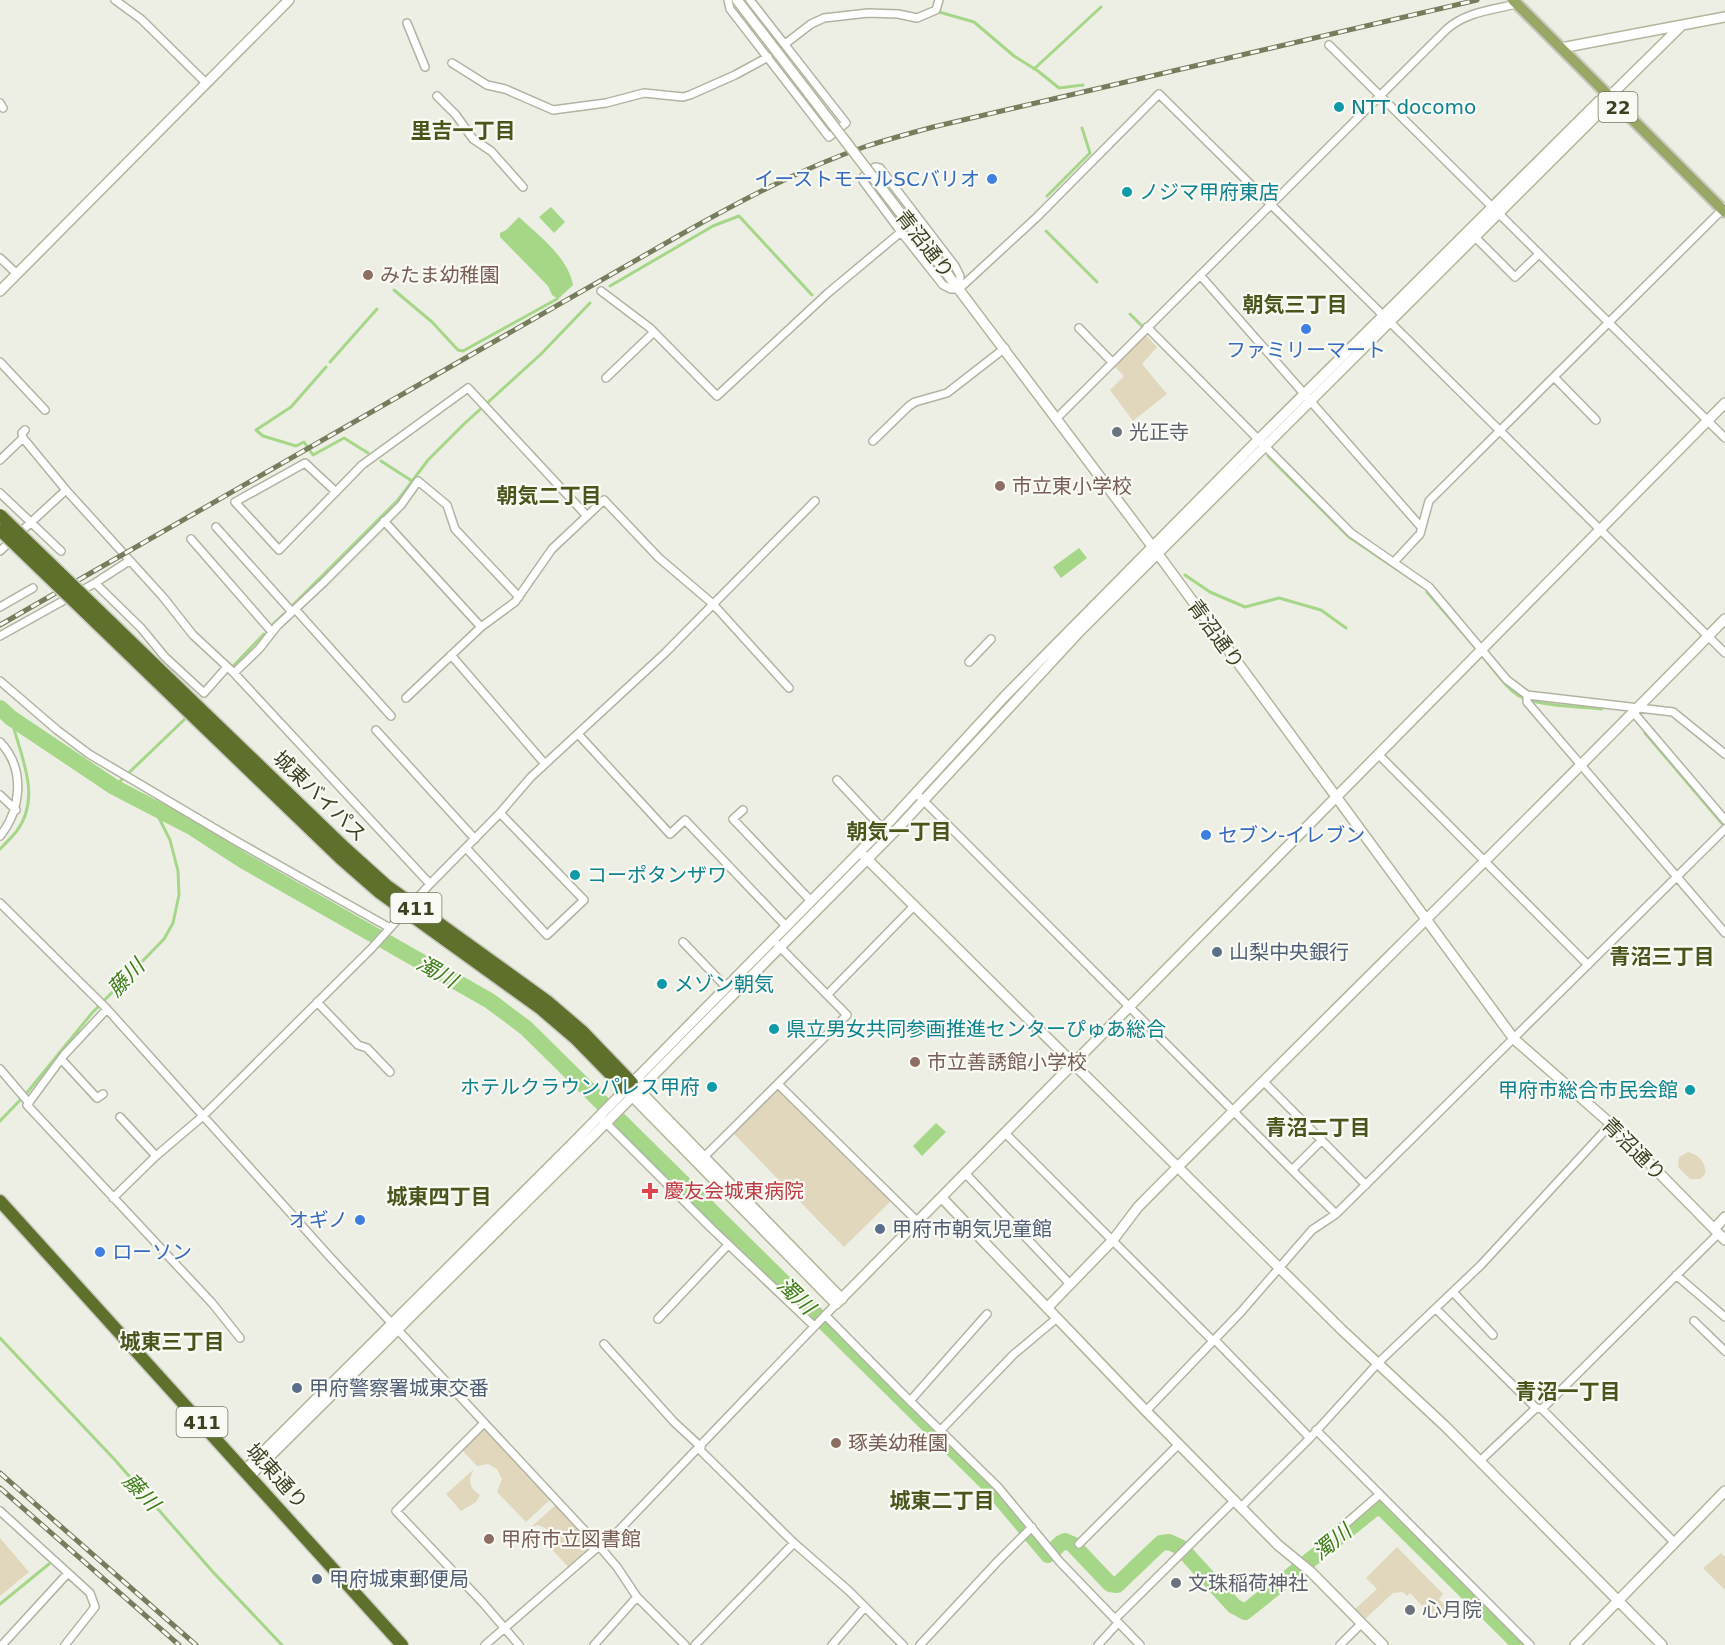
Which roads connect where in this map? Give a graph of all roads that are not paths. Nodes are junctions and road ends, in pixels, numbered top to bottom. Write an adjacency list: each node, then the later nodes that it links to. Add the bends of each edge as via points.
1 (115, 0): 17 (street, via 141,19)
2 (289, 0): 17 (street)
3 (728, 0): 14 (street, via 730,9)
4 (737, 0): 31 (street, 青沼通り, bridge)
5 (750, 0): 11 (street)
6 (939, 0): 11 (street, via 936,10 917,18 868,13 818,20)
7 (1514, 2): 13 (main road, 22); 19 (street, via 1462,18)
8 (1725, 17): 10 (street)
9 (406, 22): 16 (street)
10 (1680, 27): 13 (street); 20 (street)
11 (785, 44): 14 (street, via 846,123 829,137)
12 (1329, 45): 19 (street)
13 (1561, 48): 20 (main road, 22)
14 (768, 57): 15 (street, via 682,97 644,93 554,110 487,84)
15 (452, 63)
16 (425, 67)
17 (206, 83): 29 (street)
18 (438, 96): 21 (street, via 473,139 491,151)
19 (1380, 97): 22 (street); 24 (street)
20 (1608, 97): 23 (main road, 22); 24 (street, via 1599,101)
21 (523, 188)
22 (1271, 202): 30 (street); 31 (street, via 1160,94); 34 (street)
23 (1724, 210): 35 (street)
24 (1495, 211): 26 (street); 27 (street); 34 (street)
25 (901, 232): 31 (street, via 943,285); 31 (street, via 863,181 875,167 880,168 955,266 960,276); 38 (street, via 828,293 717,396)
26 (1475, 237): 27 (street, via 1515,278); 34 (street)
27 (1539, 254): 35 (street)
28 (0, 258): 29 (street)
29 (16, 274): 32 (street)
30 (1200, 275): 36 (street); 44 (street)
31 (959, 289): 39 (street, 青沼通り)
32 (0, 291)
33 (601, 291): 38 (street)
34 (1388, 318): 44 (street); 50 (street)
35 (1608, 322): 42 (street); 49 (street)
36 (1147, 327): 41 (street); 53 (street)
37 (1079, 328): 41 (street)
38 (654, 332): 43 (street)
39 (1005, 348): 47 (street, 青沼通り); 52 (street, via 947,393 909,406)
40 (0, 362): 46 (street)
41 (1112, 362): 47 (street)
42 (1554, 377): 48 (street); 50 (street)
43 (606, 378)
44 (1307, 398): 53 (street); 64 (street)
45 (1725, 403): 49 (street)
46 (45, 410)
47 (1057, 418): 68 (street, 青沼通り)
48 (1596, 420)
49 (1707, 421): 51 (street); 65 (street)
50 (1500, 431): 64 (street, via 1429,501); 65 (street)
51 (1725, 438)
52 (873, 441)
53 (1262, 442): 68 (street); 72 (street, via 1352,533)
54 (0, 460): 55 (street, via 24,434)
55 (66, 490): 62 (street); 71 (street)
56 (336, 492): 56 (street, via 279,550 235,502 305,463); 60 (street, via 362,465 468,388)
57 (0, 493): 62 (street)
58 (815, 501): 76 (street)
59 (0, 515): 96 (highway, 城東バイパス / 411, bridge)
60 (587, 516): 75 (street, via 552,549); 76 (street, via 604,500 659,558)
61 (384, 521): 75 (street, via 418,482 447,505 455,529); 78 (street); 80 (street)
62 (31, 522): 69 (street); 70 (street)
63 (216, 527): 78 (street)
64 (1421, 527): 72 (street, via 1420,534)
65 (1600, 529): 83 (street); 85 (street)
66 (0, 530): 96 (highway, 城東バイパス / 411, bridge)
67 (191, 539): 81 (street)
68 (1155, 550): 105 (street, via 1005,696); 107 (street, 青沼通り); 108 (street)
69 (0, 551)
70 (61, 551)
71 (129, 561): 73 (street); 89 (street, via 193,635)
72 (1394, 562): 85 (street, via 1429,587)
73 (95, 583): 82 (street); 89 (street, via 204,693)
74 (33, 588): 77 (street)
75 (519, 597): 80 (street)
76 (713, 604): 91 (street); 98 (street)
77 (0, 607)
78 (294, 611): 81 (street); 95 (street)
79 (1725, 619): 83 (street)
80 (481, 627): 87 (street)
81 (272, 632): 89 (street, via 259,649)
82 (0, 636)
83 (1708, 636): 86 (street); 94 (street)
84 (991, 639): 88 (street)
85 (1482, 650): 93 (street); 101 (street)
86 (1725, 653)
87 (451, 656): 92 (street); 102 (street)
88 (969, 662)
89 (231, 670): 122 (street)
90 (0, 681): 129 (street, via 89,754)
91 (789, 687)
92 (406, 698)
93 (1527, 698): 94 (street); 103 (street)
94 (1636, 710): 100 (street, via 1673,712); 103 (street); 112 (street)
95 (391, 716)
96 (207, 723): 126 (highway, 城東バイパス / 411, via 340,858)
97 (376, 730): 116 (street)
98 (578, 734): 102 (street); 128 (street, via 670,834 685,820)
99 (0, 742): 109 (street, via 17,780)
100 (1725, 754)
101 (1379, 755): 107 (street); 120 (street)
102 (544, 764): 111 (street)
103 (1581, 765): 120 (street); 121 (street)
104 (837, 780): 113 (street)
105 (916, 793): 108 (street); 113 (street)
106 (0, 795): 109 (street)
107 (1335, 797): 127 (street, 青沼通り); 138 (street)
108 (924, 801): 119 (street); 138 (street)
109 (16, 810): 115 (street)
110 (744, 810): 123 (street, via 733,819)
111 (500, 813): 116 (street); 117 (street, via 584,900 547,935)
112 (1725, 820)
113 (882, 828): 118 (street)
114 (1725, 829): 121 (street)
115 (0, 836)
116 (475, 839): 117 (street)
117 (466, 848): 122 (street)
118 (859, 852): 119 (street); 123 (street)
119 (868, 859): 125 (street); 133 (street)
120 (1485, 862): 127 (street); 134 (street)
121 (1677, 876): 130 (street); 134 (street)
122 (430, 884): 126 (street)
123 (811, 901): 128 (street)
124 (0, 903): 139 (street)
125 (915, 905): 136 (street); 142 (street)
126 (408, 908): 129 (street); 147 (highway, 城東バイパス / 411, via 541,1009)
127 (1426, 921): 140 (street, 青沼通り); 145 (street)
128 (786, 926): 131 (street)
129 (390, 928): 137 (street)
130 (1725, 933)
131 (773, 939): 133 (street); 135 (street)
132 (683, 942): 135 (street)
133 (780, 947): 136 (street); 147 (street)
134 (1588, 965): 140 (street)
135 (726, 987): 147 (street)
136 (828, 994): 146 (street, via 847,1015)
137 (316, 1002): 144 (street, via 358,1046 367,1047); 151 (street)
138 (1130, 1006): 142 (street); 150 (street)
139 (106, 1008): 141 (street); 151 (street)
140 (1514, 1039): 154 (street, 青沼通り); 162 (street)
141 (61, 1059): 148 (street, via 97,1098); 149 (street)
142 (1074, 1064): 155 (street); 159 (street)
143 (0, 1069): 149 (street)
144 (390, 1072)
145 (1263, 1081): 150 (street); 156 (street)
146 (778, 1084): 158 (street); 168 (street)
147 (632, 1089): 153 (street); 158 (street)
148 (103, 1094)
149 (28, 1102): 163 (street)
150 (1233, 1112): 159 (street); 160 (street)
151 (203, 1116): 157 (street); 185 (street)
152 (120, 1117): 157 (street)
153 (603, 1119): 171 (street); 185 (street)
154 (1611, 1124): 169 (street, 青沼通り); 175 (street)
155 (1005, 1132): 161 (street); 170 (street)
156 (1322, 1140): 160 (street); 162 (street)
157 (156, 1156): 163 (street)
158 (702, 1160): 176 (street)
159 (1178, 1166): 170 (street); 172 (street)
160 (1292, 1170): 166 (street)
161 (965, 1173): 164 (street); 174 (street)
162 (1366, 1185): 166 (street)
163 (113, 1198): 188 (street)
164 (942, 1198): 168 (street); 177 (street)
165 (0, 1201): 203 (highway, 城東通り / 411)
166 (1336, 1214): 172 (street, via 1312,1230)
167 (1725, 1218): 169 (street)
168 (918, 1222): 176 (street)
169 (1719, 1234): 173 (street)
170 (1113, 1240): 174 (street); 189 (street)
171 (728, 1245): 183 (street); 186 (street)
172 (1280, 1268): 189 (street); 192 (street)
173 (1676, 1275): 181 (street); 194 (street)
174 (1070, 1284): 177 (street)
175 (1453, 1292): 178 (street); 187 (street)
176 (839, 1301): 180 (street)
177 (1047, 1308): 182 (street)
178 (1436, 1309): 192 (street); 194 (street)
179 (987, 1314): 193 (street)
180 (825, 1315): 186 (street); 193 (street)
181 (1725, 1317)
182 (1057, 1318): 195 (street); 197 (street, via 1013,1355)
183 (658, 1319)
184 (1694, 1321): 191 (street)
185 (395, 1326): 196 (street); 203 (street)
186 (814, 1326): 201 (street)
187 (1493, 1335)
188 (240, 1338)
189 (1214, 1341): 195 (street); 199 (street)
190 (604, 1344): 201 (street)
191 (1725, 1351)
192 (1378, 1362): 198 (street); 202 (street)
193 (910, 1401): 197 (street)
194 (1539, 1408): 202 (street); 210 (street)
195 (1146, 1411): 200 (street)
196 (484, 1423): 213 (street); 220 (street, via 396,1511)
197 (940, 1430): 208 (street)
198 (1316, 1430): 199 (street); 205 (street)
199 (1310, 1438): 206 (street)
200 (1179, 1444): 206 (street); 212 (street)
201 (700, 1448): 211 (street); 213 (street)
202 (1480, 1461): 216 (street)
203 (248, 1473): 223 (highway, 城東通り / 411)
204 (1725, 1491): 210 (street)
205 (1380, 1494): 209 (street); 236 (street)
206 (1238, 1503): 218 (street, via 1187,1546); 219 (street)
207 (0, 1511): 214 (street)
208 (1032, 1527): 218 (street); 231 (street)
209 (1326, 1541)
210 (1675, 1543): 216 (street)
211 (794, 1544): 217 (street); 228 (street)
212 (1079, 1544)
213 (600, 1548): 215 (street); 220 (street)
214 (68, 1573): 221 (street); 222 (street, via 90,1593 95,1607)
215 (637, 1597): 226 (street); 227 (street)
216 (1617, 1600): 237 (street); 238 (street)
217 (865, 1607): 229 (street); 230 (street)
218 (1116, 1621): 232 (street); 233 (street)
219 (1362, 1623): 234 (street); 235 (street)
220 (504, 1628): 224 (street); 225 (street)
221 (2, 1645)
222 (65, 1645)
223 (402, 1645)
224 (485, 1645)
225 (519, 1645)
226 (594, 1645)
227 (685, 1645)
228 (695, 1645)
229 (832, 1645)
230 (903, 1645)
231 (920, 1645)
232 (1098, 1645)
233 (1140, 1645)
234 (1340, 1645)
235 (1383, 1645)
236 (1530, 1645)
237 (1575, 1645)
238 (1662, 1645)

